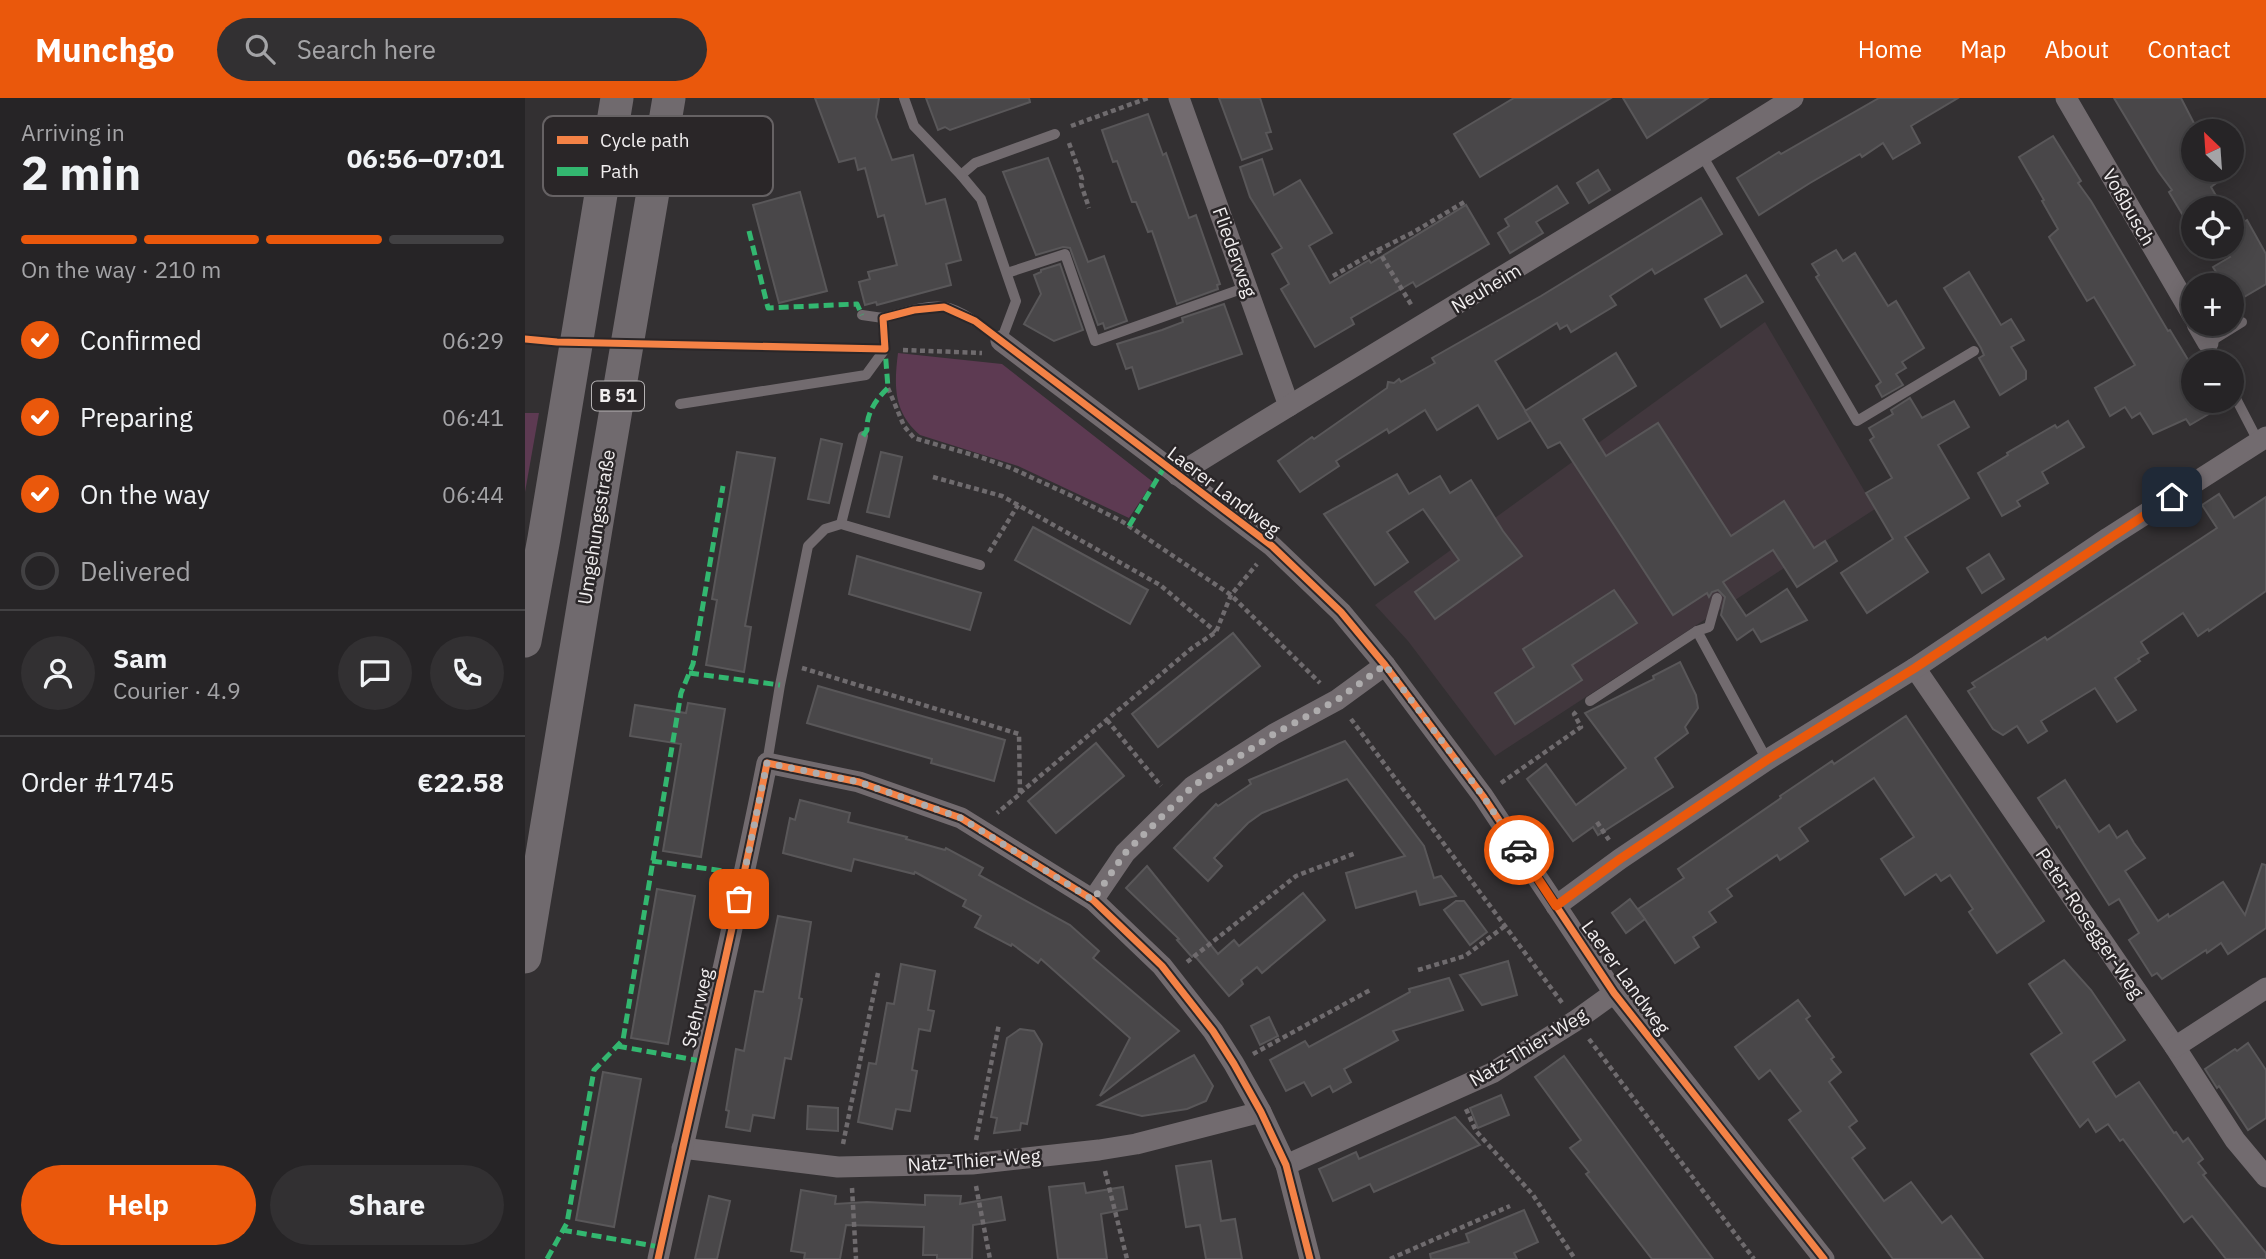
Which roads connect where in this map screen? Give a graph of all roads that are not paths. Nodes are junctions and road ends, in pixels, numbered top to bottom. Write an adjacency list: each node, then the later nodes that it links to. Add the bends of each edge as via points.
1 (617, 98): 7 (highway, B 51)
2 (669, 98): 8 (highway, Umgehungsstraße / B 51)
3 (904, 98): 11 (lane, via 914,126)
4 (1179, 98): 15 (street, Fliederweg)
5 (1793, 98): 10 (street, Neuheim)
6 (2066, 98): 16 (street, Voßbusch)
7 (614, 116)
8 (666, 116)
9 (1059, 132): 11 (lane, via 975,163)
10 (1702, 155): 24 (lane, via 1857,421); 26 (street, Neuheim)
11 (961, 174): 14 (lane, via 981,199)
12 (601, 196): 35 (highway, B 51)
13 (652, 196): 43 (highway, Umgehungsstraße / B 51)
14 (1007, 273): 15 (lane, via 1065,254 1095,341); 21 (lane, via 1016,301)
15 (1247, 287): 26 (street, Fliederweg)
16 (2181, 295)
17 (862, 316): 18 (lane, Laerer Landweg)
18 (883, 318): 21 (lane, Laerer Landweg, via 944,307 975,321); 25 (lane, via 885,349 866,375)
19 (2205, 336): 22 (street)
20 (2220, 336): 22 (lane)
21 (1001, 341): 30 (street, Laerer Landweg)
22 (2209, 343): 23 (lane)
23 (2212, 350)
24 (1973, 351)
25 (680, 404)
26 (1289, 405): 30 (street, Neuheim)
27 (2244, 410): 29 (lane)
28 (863, 436): 31 (lane)
29 (2262, 439): 37 (street)
30 (1177, 475): 36 (street, Laerer Landweg, via 1272,546 1341,612)
31 (841, 524): 32 (lane); 40 (lane, Stehrweg, via 825,529 808,546)
32 (980, 565)
33 (1717, 598): 34 (lane, via 1709,627)
34 (1697, 631): 38 (lane); 39 (lane)
35 (525, 641)
36 (1385, 665): 41 (street, via 1337,700 1193,786 1125,853); 42 (street, Laerer Landweg, via 1483,796)
37 (1915, 668): 39 (street); 46 (street, Peter-Rosegger-Weg)
38 (1590, 701)
39 (1767, 760): 42 (street)
40 (767, 763): 41 (street, via 859,782 961,818); 48 (street, Stehrweg)
41 (1093, 900): 47 (street, via 1170,976 1213,1031)
42 (1556, 906): 45 (street, Laerer Landweg)
43 (525, 957)
44 (2266, 988): 46 (street)
45 (1614, 993): 49 (street, Natz-Thier-Weg, via 1492,1073); 53 (street, Laerer Landweg)
46 (2175, 1047): 50 (street, Peter-Rosegger-Weg, via 2235,1140)
47 (1261, 1112): 48 (street, Natz-Thier-Weg, via 1136,1144 972,1164 844,1167); 49 (street)
48 (682, 1148): 51 (street, Stehrweg)
49 (1286, 1165): 52 (street)
50 (2266, 1177)
51 (658, 1259)
52 (1311, 1259)
53 (1824, 1259)

